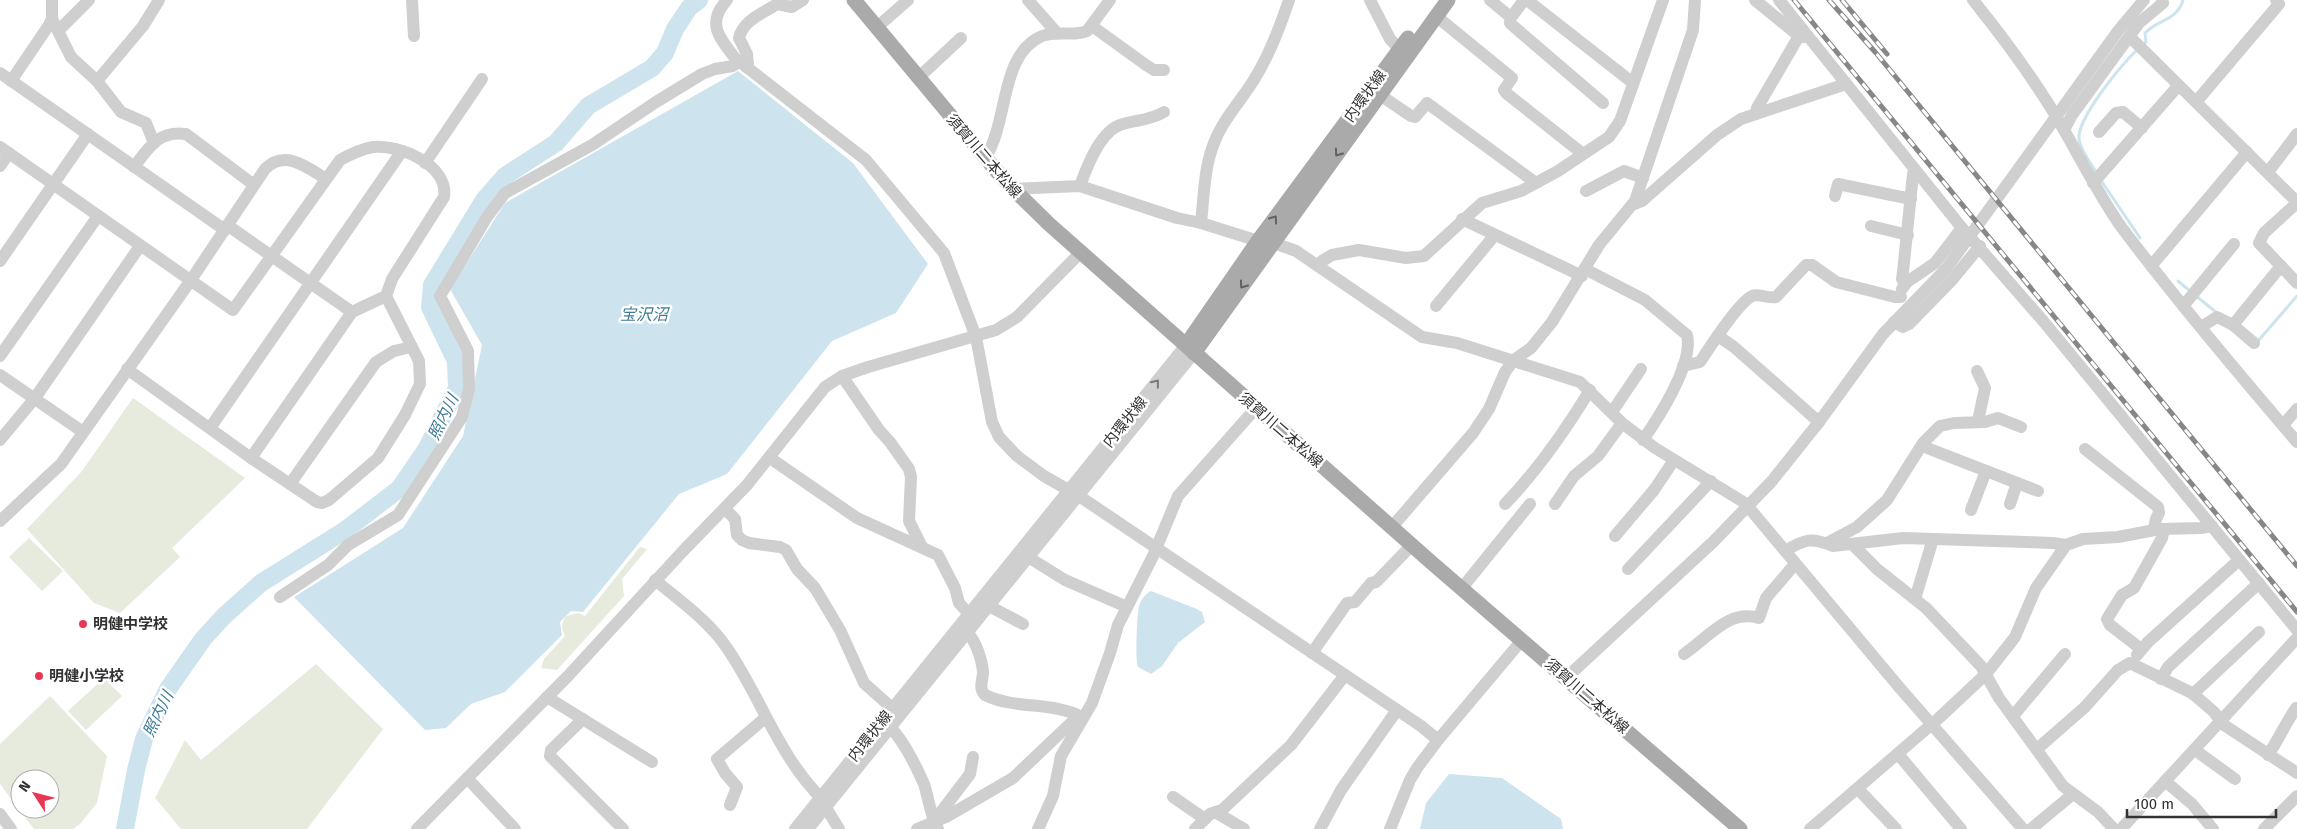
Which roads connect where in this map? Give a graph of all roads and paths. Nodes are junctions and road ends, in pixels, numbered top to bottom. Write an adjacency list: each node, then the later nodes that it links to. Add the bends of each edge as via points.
1 (52, 0): 27 (street)
2 (88, 0): 27 (street)
3 (159, 0): 42 (street, via 138,33)
4 (412, 0): 31 (street)
5 (727, 0): 36 (street, via 717,13 717,30)
6 (803, 0): 36 (street, via 792,8 777,4 749,21 739,38 747,54 748,64)
7 (854, 0): 29 (main road, 須賀川二本松線)
8 (908, 0): 29 (street)
9 (1028, 0): 30 (street)
10 (1110, 0): 28 (street)
11 (1289, 0): 82 (street, via 1264,63 1214,142 1207,165)
12 (1370, 0): 35 (street, via 1390,40)
13 (1436, 0): 35 (main road, 内環状線)
14 (1448, 0): 26 (main road, 内環状線)
15 (1490, 0): 25 (street)
16 (1525, 0): 25 (street); 43 (street)
17 (1663, 0): 43 (street)
18 (1694, 0): 67 (street, via 1693,30)
19 (1755, 0): 32 (street)
20 (1779, 0): 32 (street)
21 (1973, 0): 52 (street)
22 (2144, 0): 108 (street, via 2118,31 1946,269)
23 (2162, 0): 33 (street, via 2159,8 2139,24)
24 (2276, 0): 47 (street, via 2279,4)
25 (1511, 15): 48 (street, via 1512,25)
26 (1436, 16): 46 (main road, 内環状線); 60 (street, via 1512,78 1504,90 1506,93)
27 (55, 25): 41 (street); 42 (street, via 71,57)
28 (1092, 26): 30 (street, via 1084,32); 37 (street, via 1154,70)
29 (876, 28): 39 (main road, 須賀川二本松線)
30 (1056, 32): 61 (street, via 1035,40 1020,53 1007,90 999,130)
31 (414, 36)
32 (1803, 36): 44 (street); 50 (street)
33 (2130, 37): 45 (street); 52 (street)
34 (961, 38): 39 (street)
35 (1400, 50): 88 (main road, 内環状線, one-way to 35)
36 (743, 64): 115 (street, via 866,160 878,174 944,253); 181 (street, via 702,74 592,145 505,194 487,217 440,296 468,351 469,389 462,417 398,515 348,545 321,570)
37 (1164, 70)
38 (0, 73): 41 (street)
39 (918, 78): 61 (main road, 須賀川二本松線)
40 (482, 79): 62 (street)
41 (11, 81): 54 (street)
42 (97, 81): 56 (street, via 121,112 146,123)
43 (1633, 83): 60 (street, via 1615,130)
44 (1846, 84): 50 (street); 65 (street)
45 (2178, 86): 47 (street); 51 (street)
46 (1380, 95): 69 (street, via 1415,117 1427,103); 89 (main road, 内環状線, one-way to 89)
47 (2196, 102): 59 (street)
48 (1603, 103)
49 (1164, 112): 73 (street, via 1115,127 1094,151)
50 (1756, 114): 79 (street, via 1726,129 1642,201)
51 (2142, 128): 53 (street, via 2123,112 2116,113); 70 (street)
52 (2064, 130): 70 (street)
53 (2099, 132)
54 (88, 134): 64 (street); 71 (street)
55 (2297, 134): 66 (street)
56 (154, 143): 64 (street); 72 (street, via 165,135 186,134)
57 (4, 150): 63 (street); 71 (street)
58 (402, 151): 62 (street); 68 (street, via 374,147 357,151 340,160); 101 (street)
59 (2247, 152): 66 (street); 96 (street)
60 (1583, 154): 69 (street)
61 (985, 158): 74 (main road, 須賀川二本松線)
62 (425, 163): 104 (street, via 442,180 444,196 392,279)
63 (0, 166)
64 (134, 167): 84 (street)
65 (1916, 171): 77 (street, via 1913,174); 85 (street)
66 (2268, 172): 78 (street)
67 (1643, 178): 75 (street, via 1624,171); 79 (street)
68 (326, 179): 72 (street, via 294,160 279,160 271,163); 94 (street)
69 (1536, 183): 81 (street, via 1482,203)
70 (2093, 183): 96 (street)
71 (53, 184): 80 (street); 95 (street)
72 (254, 185): 84 (street)
73 (1080, 186): 74 (street); 82 (street)
74 (1011, 189): 93 (main road, 須賀川二本松線)
75 (1586, 191)
76 (1835, 196): 77 (street, via 1838,184)
77 (1912, 199): 86 (street)
78 (2297, 202): 98 (street, via 2259,240)
79 (1632, 205): 99 (street, via 1603,240)
80 (98, 216): 91 (street); 120 (street)
81 (1462, 219): 87 (street); 97 (street, via 1424,256 1406,258 1359,250 1332,255)
82 (1201, 223): 88 (street)
83 (1871, 226): 86 (street)
84 (226, 228): 94 (street); 100 (street)
85 (1962, 228): 92 (street); 103 (street, via 1935,263)
86 (1908, 235): 103 (street, via 1902,279)
87 (1494, 236): 99 (street); 107 (street)
88 (1258, 240): 89 (street); 118 (main road, 内環状線)
89 (1274, 243): 97 (street); 118 (main road, 内環状線, one-way to 118)
90 (2234, 244): 106 (street)
91 (140, 246): 100 (street); 129 (street)
92 (1980, 246): 110 (street, via 1909,324 1903,327); 162 (street)
93 (1081, 252): 115 (street, via 1017,316 996,330); 118 (main road, 須賀川二本松線)
94 (271, 256): 100 (street, via 233,310); 101 (street)
95 (0, 261)
96 (2152, 265): 106 (street)
97 (1318, 266): 121 (street, via 1422,337 1457,343)
98 (2281, 266): 102 (street); 111 (street)
99 (1583, 272): 113 (street, via 1645,300); 121 (street, via 1540,337)
100 (191, 280): 123 (street)
101 (310, 283): 109 (street); 137 (street)
102 (2297, 283)
103 (1906, 284): 105 (street)
104 (386, 296): 109 (street); 117 (street)
105 (1900, 297): 108 (street); 114 (street, via 1836,282 1808,264 1774,298 1756,295 1750,298)
106 (2184, 305): 112 (street)
107 (1436, 306)
108 (1906, 311): 110 (street)
109 (352, 312): 145 (street)
110 (1894, 322): 134 (street)
111 (2233, 325): 112 (street, via 2216,317); 116 (street)
112 (2201, 327): 136 (street)
113 (1687, 336): 119 (street); 122 (street)
114 (1718, 336): 119 (street); 134 (street)
115 (976, 337): 127 (street); 153 (street, via 992,422 999,437 1017,456)
116 (2254, 344)
117 (412, 347): 151 (street, via 394,351 376,362); 151 (street, via 419,361 420,384 405,416 378,458 322,503)
118 (1190, 349): 130 (main road, 須賀川二本松線); 153 (street, 内環状線)
119 (1709, 350): 122 (street, via 1700,362)
120 (0, 356)
121 (1514, 360): 128 (street, via 1571,378); 163 (street, via 1474,433)
122 (1683, 366): 141 (street, via 1666,404)
123 (127, 369): 137 (street); 139 (street)
124 (1641, 369): 132 (street)
125 (1977, 371): 133 (street, via 1985,388)
126 (0, 375): 129 (street)
127 (842, 376): 146 (street, via 825,387); 171 (street, via 909,469 909,521)
128 (1590, 390): 132 (street); 154 (street, via 1542,462)
129 (35, 398): 139 (street); 140 (street)
130 (1256, 408): 163 (main road, 須賀川二本松線); 172 (street, via 1178,496)
131 (2297, 409): 136 (street)
132 (1612, 412): 135 (street)
133 (1978, 421): 138 (street, via 1998,418); 143 (street, via 1945,424)
134 (1819, 422): 158 (street)
135 (1622, 423): 141 (street); 156 (street, via 1598,456 1574,476)
136 (2283, 425): 142 (street)
137 (210, 428): 145 (street)
138 (2021, 428)
139 (83, 432): 161 (street, via 61,464)
140 (0, 439)
141 (1643, 440): 147 (street)
142 (2297, 442)
143 (1922, 446): 148 (street); 167 (street, via 1887,500 1857,527)
144 (2085, 449): 164 (street, via 2158,507 2156,519)
145 (251, 458): 151 (street)
146 (770, 458): 159 (street); 171 (street, via 858,518)
147 (1674, 460): 149 (street); 165 (street, via 1654,490)
148 (1986, 471): 150 (street); 160 (street)
149 (1711, 481): 158 (street); 177 (street)
150 (2017, 483): 152 (street); 157 (street)
151 (290, 484)
152 (2038, 491)
153 (1074, 494): 172 (street); 174 (street, 内環状線); 185 (street, 内環状線)
154 (1505, 504)
155 (1530, 504): 180 (street)
156 (1555, 504)
157 (2010, 504)
158 (1748, 508): 173 (street); 199 (street)
159 (725, 510): 178 (street); 203 (street, via 735,519 737,535 742,540 786,550 797,569 815,588 840,630 864,683)
160 (1971, 510)
161 (0, 521)
162 (2212, 526): 164 (street); 175 (street)
163 (1392, 528): 168 (main road, 須賀川二本松線)
164 (2159, 529): 170 (street, via 2118,537 2083,539); 192 (street, via 2162,538 2134,588 2122,595 2107,619 2110,625)
165 (1614, 536)
166 (1933, 539): 169 (street, via 1903,538); 170 (street); 182 (street)
167 (1827, 543): 169 (street, via 1833,546); 173 (street, via 1808,540)
168 (1412, 545): 180 (main road, 須賀川二本松線); 193 (street, via 1355,602 1348,603)
169 (1853, 545): 182 (street, via 1877,570)
170 (2066, 545): 197 (street, via 2036,588 2015,637)
171 (922, 546): 185 (street, via 938,555 959,603)
172 (1155, 549): 184 (street); 193 (street)
173 (1784, 551): 176 (street)
174 (1028, 558): 183 (street, 内環状線); 184 (street, via 1065,580)
175 (2238, 560): 179 (street); 192 (street)
176 (1795, 564): 194 (street, via 1766,598 1759,618 1744,615 1730,619); 211 (street)
177 (1628, 569)
178 (655, 580): 202 (street); 207 (street, via 718,636 753,691)
179 (2258, 584): 187 (street); 200 (street, via 2168,667)
180 (1462, 588): 191 (main road, 須賀川二本松線)
181 (280, 597)
182 (1915, 598): 197 (street, via 1982,666)
183 (989, 606): 186 (street); 188 (street, 内環状線)
184 (1127, 607): 209 (street, via 1097,691)
185 (969, 614): 203 (street, 内環状線)
186 (1023, 624)
187 (2297, 630)
188 (967, 632): 209 (street, via 974,640 982,666 981,690 985,695 1025,706 1072,712); 212 (street, 内環状線)
189 (2259, 632): 201 (street)
190 (2297, 638): 210 (street)
191 (1522, 640): 199 (main road, 須賀川二本松線); 213 (street)
192 (2141, 649): 196 (street)
193 (1312, 653): 198 (street)
194 (1684, 654)
195 (2065, 654): 206 (street)
196 (2132, 664): 200 (street); 214 (street, via 2118,670 2085,708)
197 (1986, 674): 206 (street); 211 (street)
198 (1345, 675): 205 (street); 231 (street, via 1291,745 1222,810)
199 (1566, 678): 246 (main road, 須賀川二本松線)
200 (2161, 679): 201 (street)
201 (2193, 694): 210 (street)
202 (547, 697): 208 (street); 221 (street)
203 (892, 708): 228 (street, 内環状線)
204 (2296, 708): 217 (street)
205 (1398, 710): 213 (street); 244 (street, via 1336,798)
206 (2013, 716): 214 (street)
207 (765, 718): 228 (street, via 801,775); 229 (street, via 717,759 737,787)
208 (582, 719): 219 (street); 236 (street, via 551,750 550,756)
209 (1081, 719): 232 (street, via 1073,721 1014,778); 241 (street, via 1061,756 1053,796)
210 (2220, 720): 215 (street); 217 (street)
211 (1932, 724): 216 (street); 250 (street)
212 (890, 727): 228 (street, 内環状線); 232 (street, via 923,783)
213 (1438, 740): 245 (street, via 1410,780)
214 (2037, 749): 225 (street, via 2063,786)
215 (2195, 750): 222 (street); 223 (street)
216 (1898, 754): 224 (street); 249 (street)
217 (2268, 755): 220 (street)
218 (973, 757): 232 (street, via 970,774 938,816)
219 (652, 762)
220 (2296, 768)
221 (467, 778): 234 (street); 235 (street)
222 (2235, 779)
223 (2165, 782): 253 (street); 254 (street, via 2197,809)
224 (1858, 789): 247 (street); 248 (street)
225 (2073, 794): 251 (street); 252 (street, via 2098,812)
226 (2297, 796): 255 (street)
227 (1174, 797): 231 (street)
228 (824, 802): 237 (street, 内環状線); 238 (street, 内環状線); 239 (street)
229 (730, 805)
230 (0, 814): 233 (street)
231 (1210, 816): 242 (street); 243 (street)
232 (936, 824): 240 (street)
233 (10, 829)
234 (417, 829)
235 (515, 829)
236 (623, 829)
237 (795, 829)
238 (808, 829)
239 (839, 829)
240 (917, 829)
241 (1038, 829)
242 (1195, 829)
243 (1244, 829)
244 (1320, 829)
245 (1390, 829)
246 (1740, 829)
247 (1810, 829)
248 (1896, 829)
249 (1960, 829)
250 (2023, 829)
251 (2031, 829)
252 (2114, 829)
253 (2121, 829)
254 (2214, 829)
255 (2264, 829)

